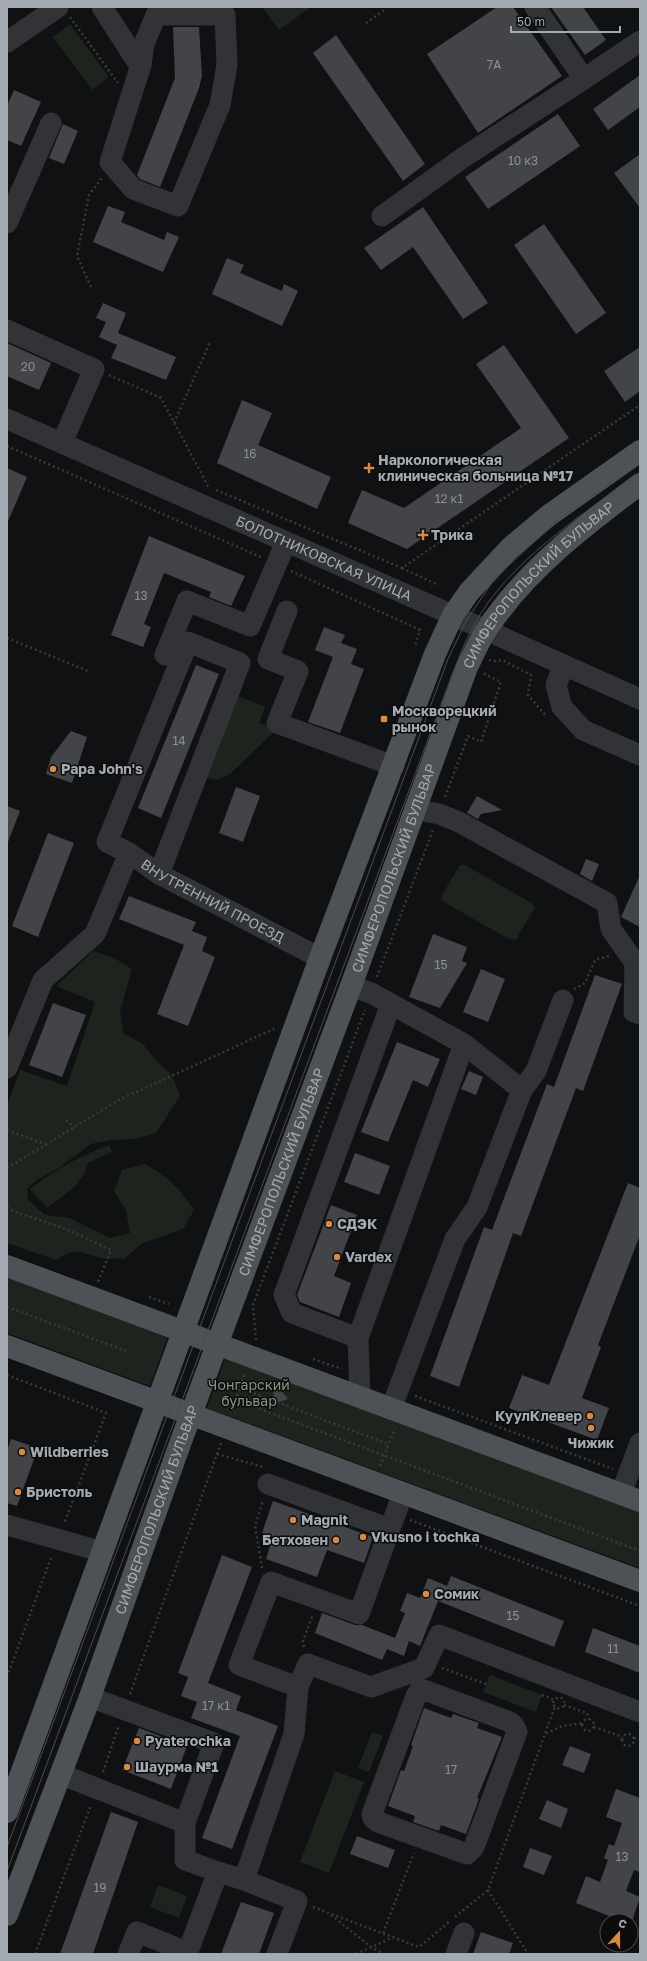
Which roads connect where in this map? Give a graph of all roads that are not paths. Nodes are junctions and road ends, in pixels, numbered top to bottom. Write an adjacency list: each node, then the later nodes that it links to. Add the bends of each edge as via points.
1 (102, 7): 6 (street)
2 (535, 7): 7 (street)
3 (63, 10): 5 (street)
4 (640, 41): 7 (street)
5 (7, 42)
6 (140, 69): 6 (street, via 144,44 156,15 225,15 228,65 220,105 178,206 133,189 110,162)
7 (584, 79): 9 (street, via 464,157)
8 (51, 123): 10 (street)
9 (382, 216)
10 (7, 223)
11 (7, 330): 13 (street, via 94,369)
12 (7, 420): 13 (street, БОЛОТНИКОВСКАЯ УЛИЦА)
13 (62, 444): 16 (street, БОЛОТНИКОВСКАЯ УЛИЦА)
14 (640, 451): 18 (main road, via 555,511 510,548 469,592)
15 (640, 484): 19 (main road, СИМФЕРОПОЛЬСКИЙ БУЛЬВАР, via 574,535 530,576)
16 (286, 542): 18 (street, БОЛОТНИКОВСКАЯ УЛИЦА); 20 (street, via 250,626 187,601)
17 (287, 611): 21 (street)
18 (453, 615): 19 (street, БОЛОТНИКОВСКАЯ УЛИЦА); 26 (main road)
19 (486, 630): 23 (street, БОЛОТНИКОВСКАЯ УЛИЦА); 27 (main road, СИМФЕРОПОЛЬСКИЙ БУЛЬВАР, via 468,667)
20 (164, 655)
21 (268, 659): 22 (street); 26 (street, via 298,671 277,723)
22 (240, 662): 28 (street, ВНУТРЕННИЙ ПРОЕЗД, via 188,642 107,842); 29 (street)
23 (564, 665): 24 (street, БОЛОТНИКОВСКАЯ УЛИЦА); 25 (street, via 556,685 562,707 583,730)
24 (640, 699)
25 (640, 754)
26 (394, 766): 30 (main road)
27 (415, 809): 31 (main road, СИМФЕРОПОЛЬСКИЙ БУЛЬВАР); 34 (street, via 439,814 459,822 607,903 611,929 635,963 634,1012)
28 (129, 854): 29 (street, ВНУТРЕННИЙ ПРОЕЗД); 36 (street, via 95,934 43,980)
29 (159, 874): 30 (street, ВНУТРЕННИЙ ПРОЕЗД)
30 (320, 958): 39 (main road)
31 (351, 986): 33 (street); 41 (main road, СИМФЕРОПОЛЬСКИЙ БУЛЬВАР)
32 (563, 1000): 37 (street, via 536,1071)
33 (392, 1004): 35 (street); 40 (street, via 284,1295 292,1313)
34 (640, 1014)
35 (464, 1044): 37 (street); 40 (street)
36 (7, 1068)
37 (522, 1090): 45 (street, via 477,1207 455,1239)
38 (7, 1266): 39 (main road)
39 (183, 1331): 41 (main road); 44 (main road)
40 (358, 1338): 43 (street)
41 (217, 1344): 43 (main road, via 257,1345); 46 (main road, СИМФЕРОПОЛЬСКИЙ БУЛЬВАР)
42 (7, 1346): 44 (main road)
43 (360, 1386): 45 (main road)
44 (157, 1403): 46 (main road); 53 (main road)
45 (397, 1404): 49 (main road)
46 (191, 1415): 50 (main road); 58 (main road, СИМФЕРОПОЛЬСКИЙ БУЛЬВАР)
47 (640, 1443): 49 (street)
48 (268, 1484): 51 (street)
49 (630, 1490)
50 (403, 1494): 51 (street); 54 (main road)
51 (392, 1522): 56 (street, via 359,1614 271,1582 239,1665)
52 (7, 1525): 53 (street)
53 (103, 1552): 61 (main road)
54 (640, 1581)
55 (426, 1665): 56 (street, via 371,1687 308,1664); 57 (street, via 435,1675); 59 (street, via 439,1635)
56 (298, 1687): 64 (street, via 294,1734)
57 (429, 1692): 57 (street, via 510,1722 517,1732 471,1852 462,1853 373,1818 372,1814 416,1696 419,1691)
58 (90, 1697): 60 (main road, СИМФЕРОПОЛЬСКИЙ БУЛЬВАР); 62 (street, via 214,1743)
59 (640, 1712)
60 (60, 1774): 62 (street); 65 (main road, СИМФЕРОПОЛЬСКИЙ БУЛЬВАР)
61 (7, 1812)
62 (185, 1823): 63 (street, via 185,1860)
63 (218, 1872): 64 (street); 67 (street)
64 (244, 1880): 69 (street, via 297,1901)
65 (7, 1916)
66 (464, 1933): 70 (street)
67 (187, 1953): 68 (street, via 137,1932)
68 (128, 1954)
69 (277, 1954)
70 (456, 1954)

